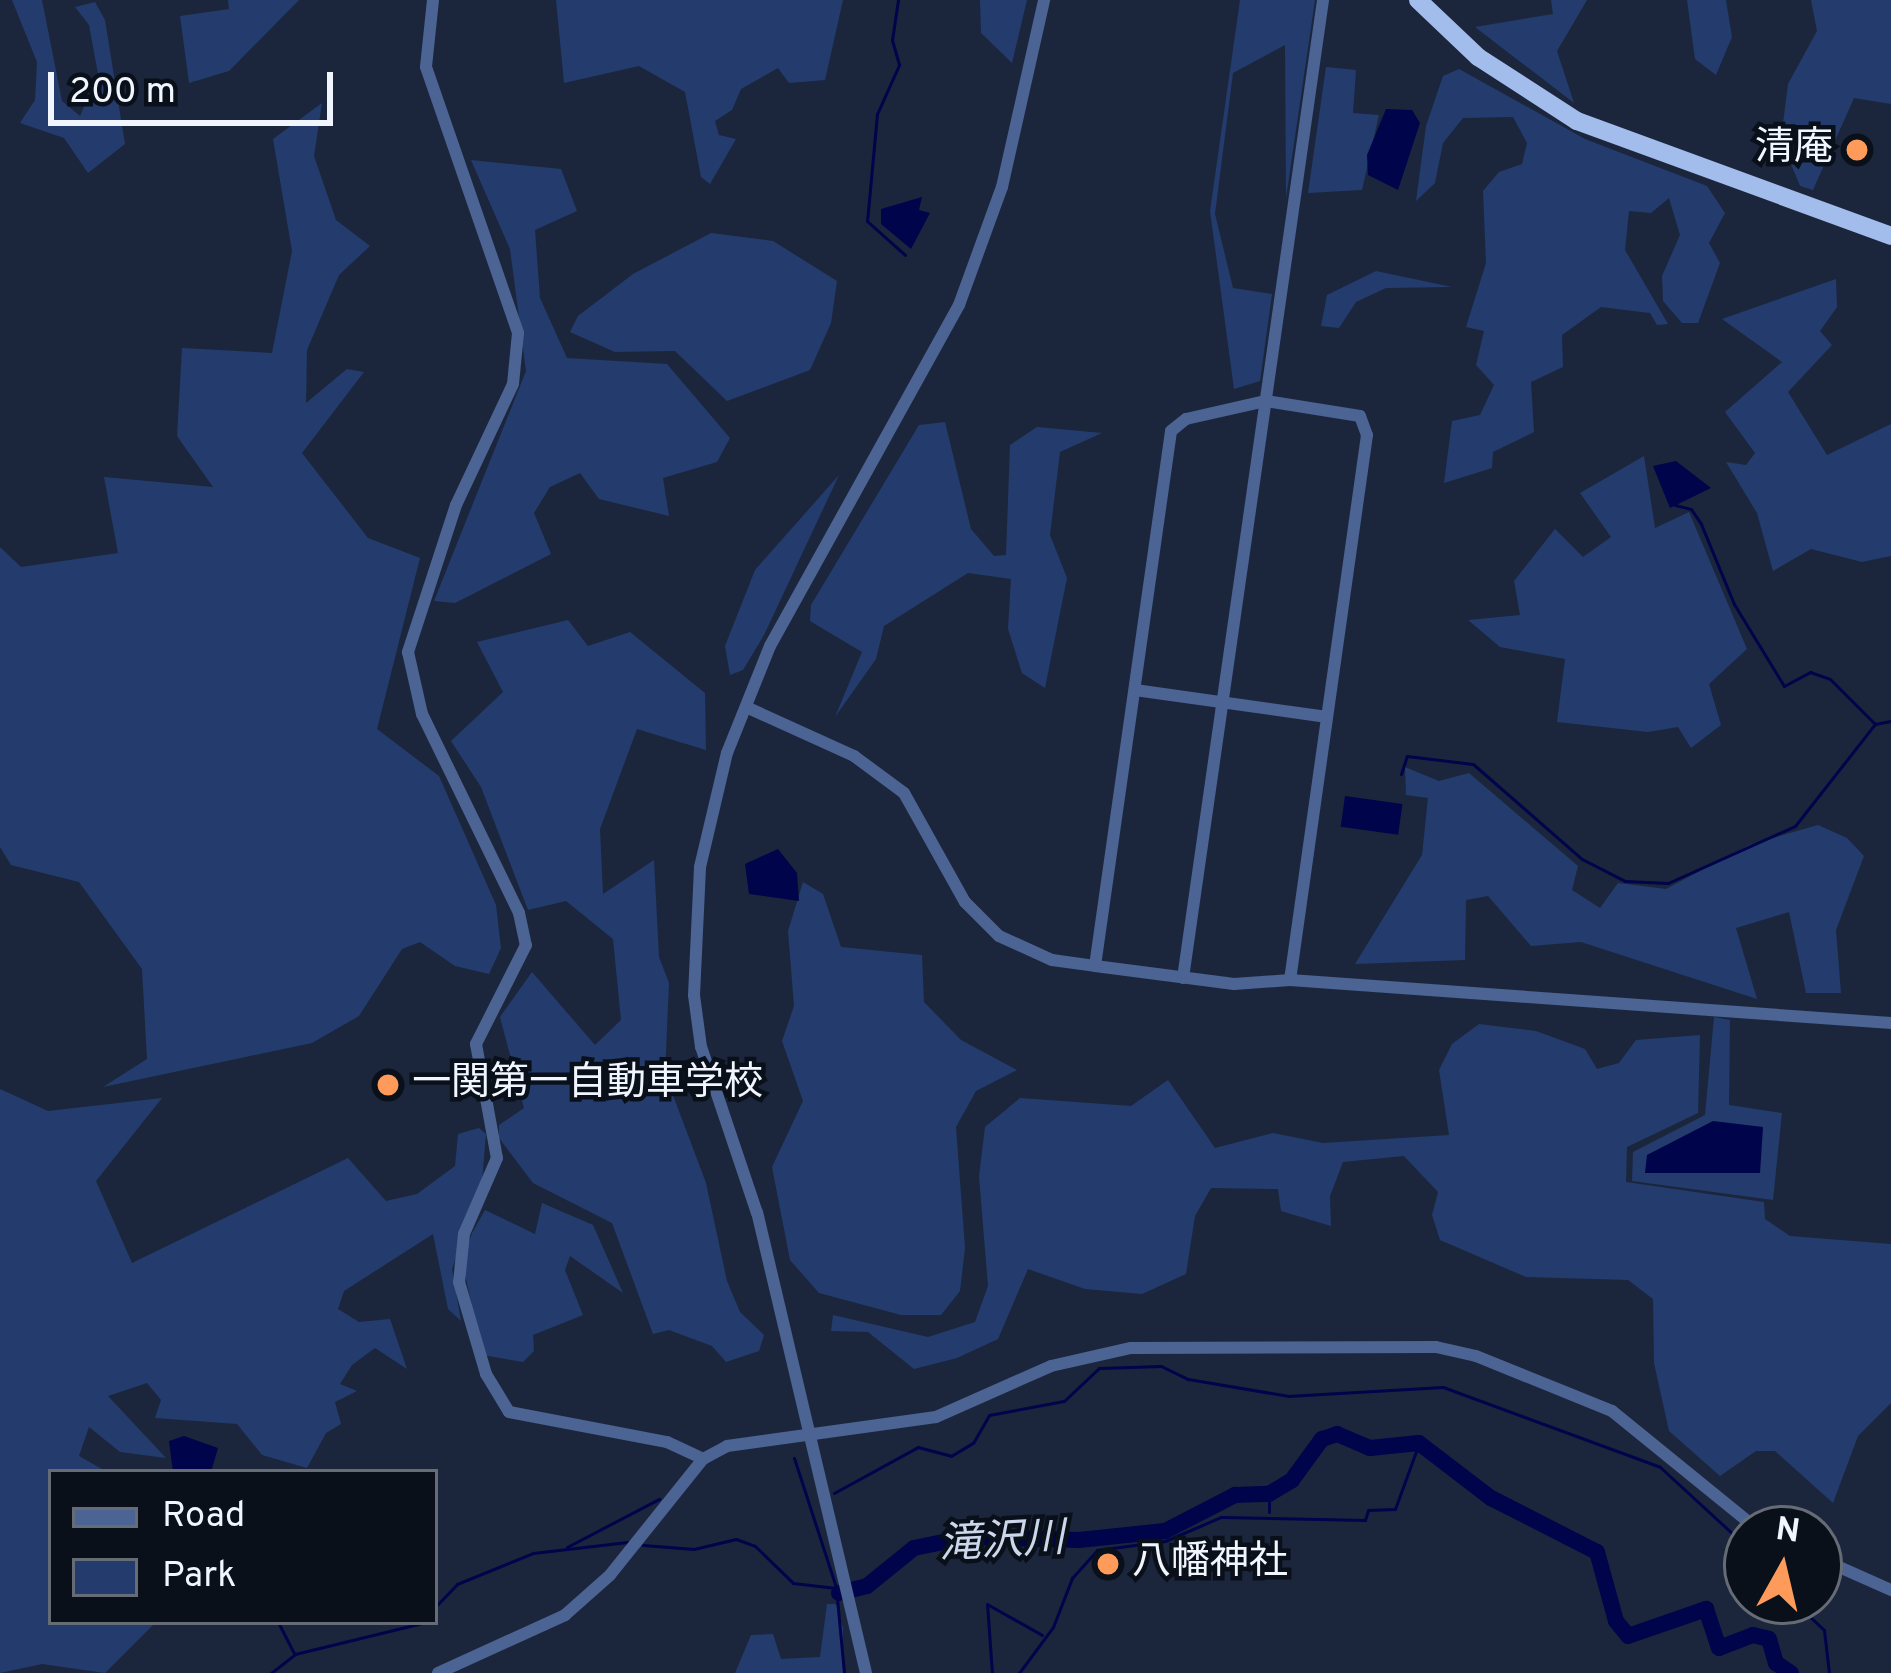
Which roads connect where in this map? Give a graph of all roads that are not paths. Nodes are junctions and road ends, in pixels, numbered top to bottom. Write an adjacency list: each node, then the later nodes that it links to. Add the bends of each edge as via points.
1 (433, 0): 18 (street, via 425,67 500,263 519,358 456,506 409,652 422,714 519,914 526,945 476,1044 497,1158 464,1234 459,1282 486,1374 509,1412 667,1442)
2 (1044, 0): 11 (street, via 1002,187 959,305 840,509)
3 (1323, 0): 8 (street)
4 (1405, 0): 6 (highway, via 1474,64)
5 (1418, 0): 6 (highway, via 1478,57)
6 (1544, 102): 7 (highway, via 1606,136)
7 (1891, 236)
8 (1266, 401): 9 (street, via 1186,419 1171,431); 10 (street); 12 (street, via 1360,416 1367,435)
9 (1135, 690): 10 (street); 13 (street)
10 (1222, 703): 12 (street); 14 (street)
11 (746, 706): 13 (street, via 854,756 904,793 965,902 999,937 1052,960); 17 (street, via 700,867 694,994 701,1046 757,1213)
12 (1327, 717): 15 (street)
13 (1095, 966): 14 (street)
14 (1183, 977): 15 (street)
15 (1290, 980): 16 (street)
16 (1891, 1023)
17 (807, 1433): 18 (street, via 754,1438); 19 (street, via 936,1418 1051,1366 1108,1351 1436,1347 1612,1412); 23 (street)
18 (703, 1459): 22 (street, via 578,1605)
19 (1727, 1505)
20 (1843, 1569): 21 (street)
21 (1891, 1590)
22 (438, 1673)
23 (866, 1673)

